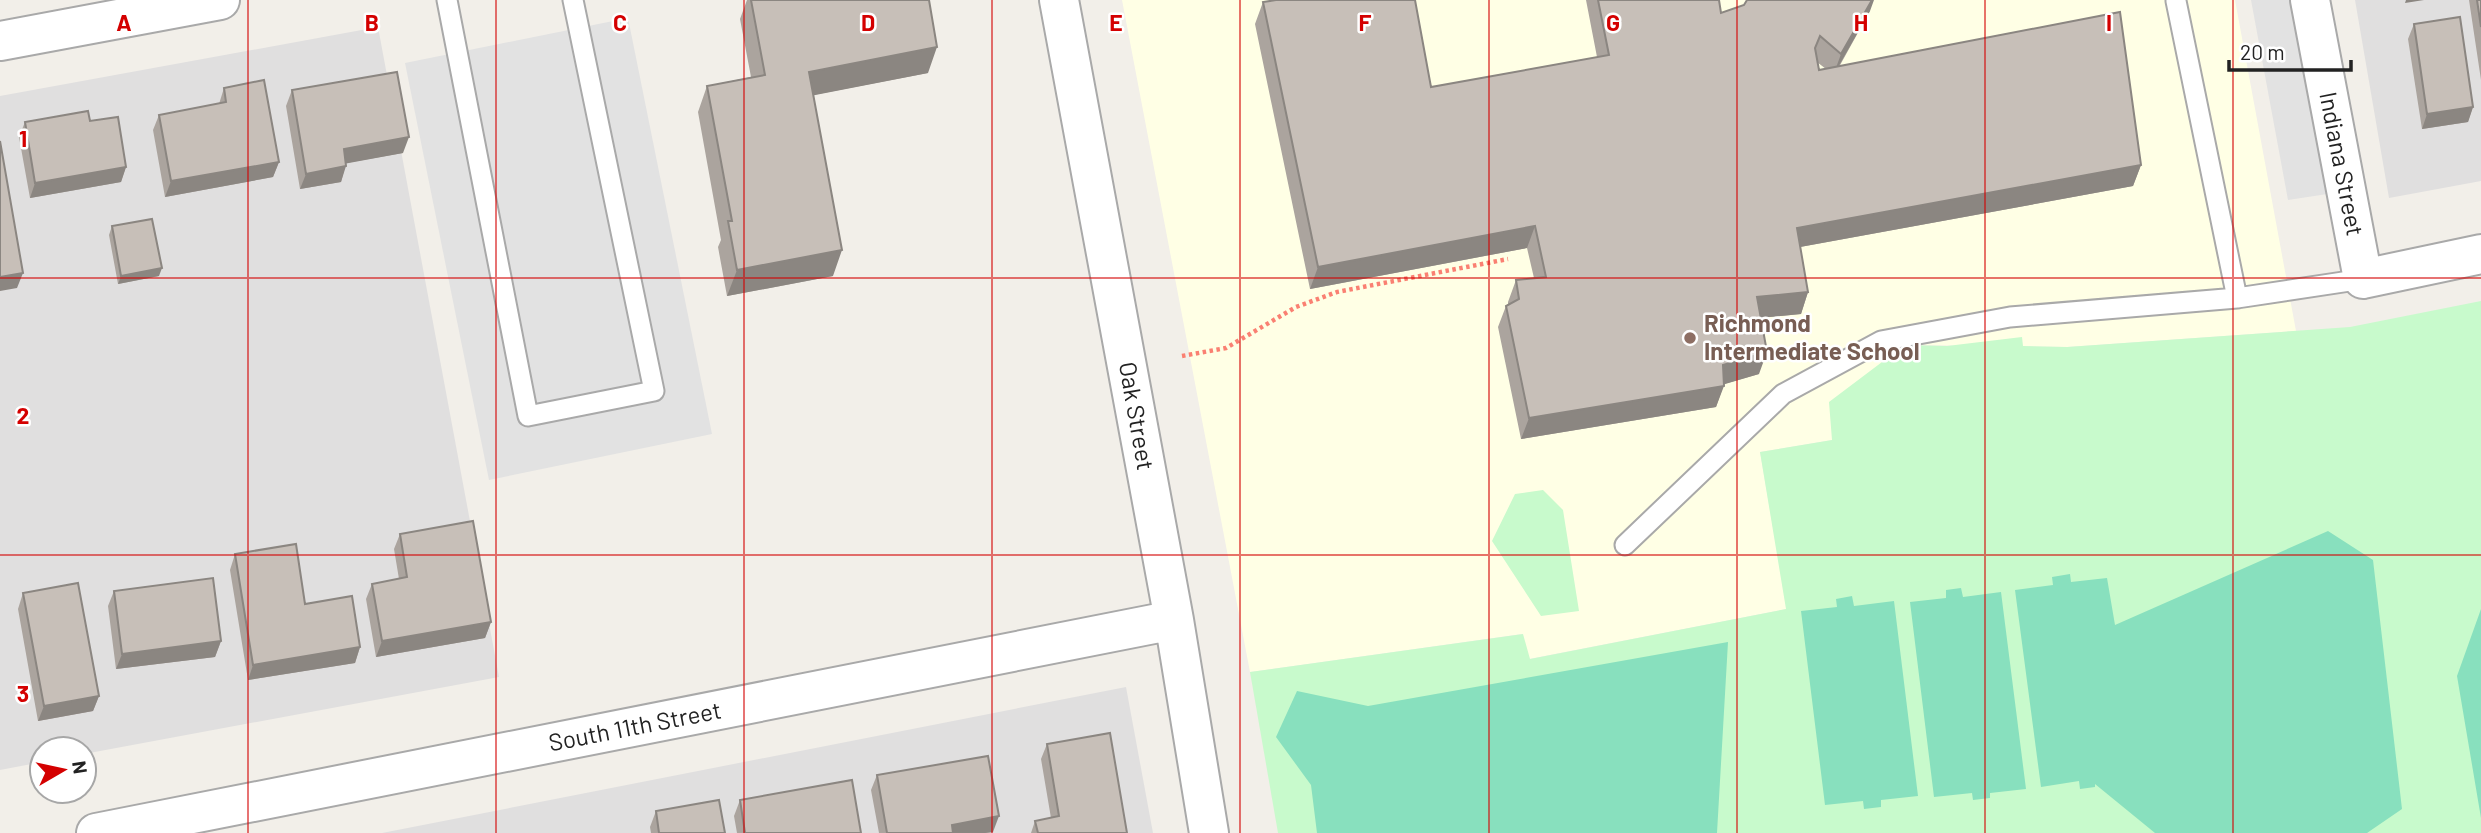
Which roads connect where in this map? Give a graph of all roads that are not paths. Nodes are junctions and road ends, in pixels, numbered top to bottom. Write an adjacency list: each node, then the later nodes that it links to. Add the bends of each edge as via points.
1 (220, 0): 7 (street)
2 (447, 0): 3 (lane, via 528,416 653,391)
3 (573, 0)
4 (1059, 0): 12 (street, Oak Street)
5 (2310, 0): 9 (street, Indiana Street)
6 (2176, 1): 10 (lane)
7 (0, 41)
8 (2481, 254): 9 (street)
9 (2367, 279): 10 (lane)
10 (2237, 298): 11 (lane, via 2010,317 1881,341 1783,394)
11 (1625, 545)
12 (1174, 620): 13 (street, South 11th Street); 14 (street, Oak Street)
13 (96, 833)
14 (1209, 833)

